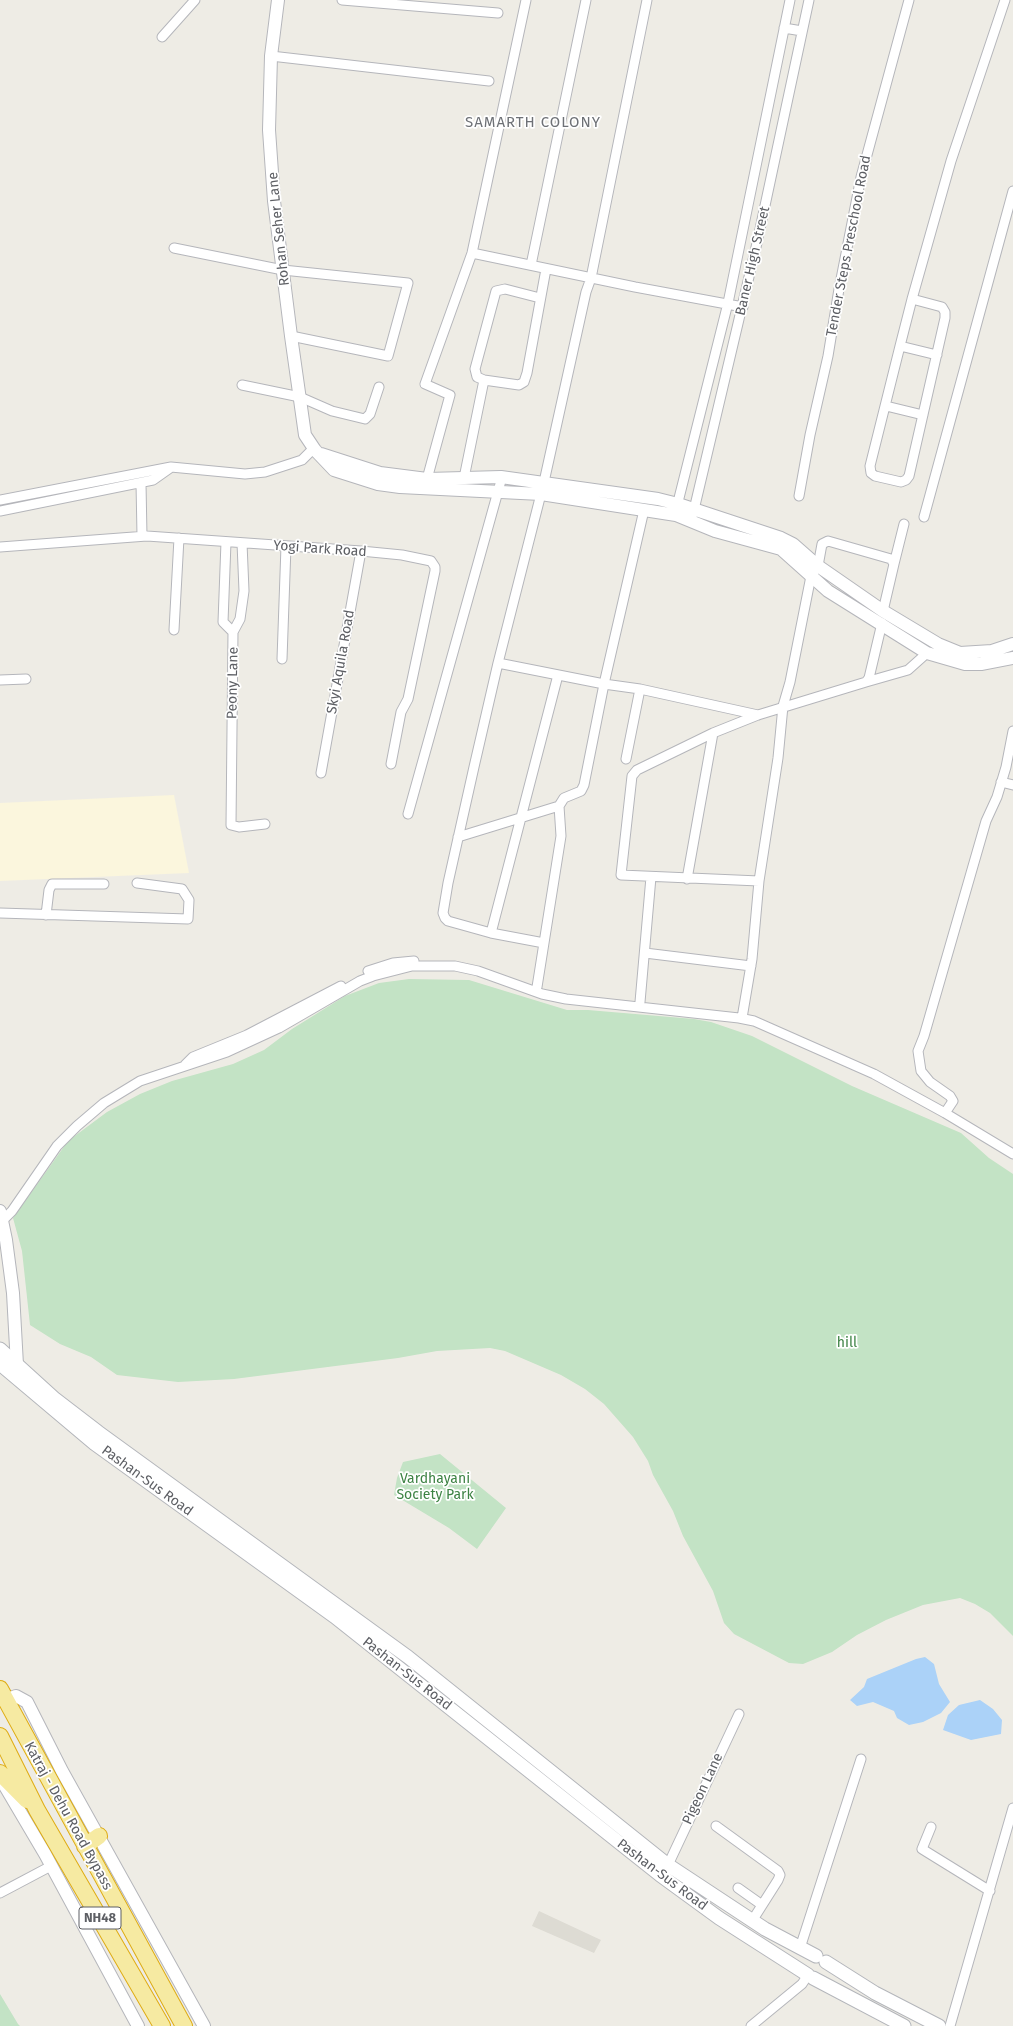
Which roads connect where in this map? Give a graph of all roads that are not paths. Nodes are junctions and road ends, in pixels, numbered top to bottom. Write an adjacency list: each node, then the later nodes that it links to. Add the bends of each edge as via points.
1 (195, 0): 14 (street)
2 (278, 0): 15 (street, Rohan Seher Lane)
3 (342, 0): 11 (street)
4 (526, 0): 19 (street)
5 (586, 0): 20 (street)
6 (647, 0): 23 (street)
7 (790, 0): 12 (street, Baner High Street)
8 (809, 0): 13 (street, Baner High Street)
9 (909, 0): 46 (street, Tender Steps Preschool Road, via 860,177 828,356)
10 (1005, 0): 25 (street, via 951,161)
11 (498, 13)
12 (784, 28): 13 (street); 26 (street, Baner High Street)
13 (802, 31): 27 (street, Baner High Street)
14 (162, 37)
15 (271, 56): 16 (street); 22 (street, Rohan Seher Lane, via 269,136)
16 (489, 81)
17 (1013, 191): 52 (street)
18 (174, 248): 22 (street)
19 (472, 253): 20 (street); 41 (street, via 425,384 450,395)
20 (531, 266): 21 (street)
21 (546, 269): 23 (street); 24 (street)
22 (283, 270): 28 (street, Rohan Seher Lane); 28 (street, via 408,283 388,356)
23 (591, 278): 26 (street); 42 (street)
24 (540, 298): 31 (street, via 524,382 519,385); 31 (street, via 505,289 496,291 474,369 477,377)
25 (912, 300): 29 (street); 30 (street, via 942,307 945,312)
26 (728, 303): 27 (street); 48 (street, Baner High Street)
27 (743, 307): 49 (street, Baner High Street)
28 (291, 336): 34 (street, Rohan Seher Lane)
29 (900, 346): 30 (street); 35 (street)
30 (937, 355): 36 (street)
31 (484, 380): 40 (street)
32 (242, 385): 34 (street)
33 (379, 387): 34 (street, via 370,414 365,419 332,411)
34 (300, 397): 37 (street, Rohan Seher Lane, via 305,434)
35 (886, 406): 36 (street); 36 (street, via 870,466 875,476 901,482 906,480)
36 (923, 416)
37 (316, 451): 38 (street, via 302,460 265,472 238,474); 41 (street, via 380,473); 44 (street, Rohan Seher Lane, via 334,470 378,484)
38 (171, 467): 43 (street, via 153,480); 47 (street)
39 (502, 477): 40 (street); 42 (street); 44 (street)
40 (464, 478): 41 (street)
41 (427, 479)
42 (544, 482): 45 (street); 48 (street, via 658,499)
43 (141, 483): 51 (street); 55 (street)
44 (498, 491): 45 (street, Rohan Seher Lane); 89 (street)
45 (541, 494): 50 (street, Rohan Seher Lane); 72 (street)
46 (799, 496)
47 (0, 500)
48 (676, 509): 49 (street); 50 (street, Rohan Seher Lane); 53 (street)
49 (694, 509): 53 (street, Baner High Street); 56 (street)
50 (644, 510): 77 (street)
51 (0, 512)
52 (924, 517)
53 (691, 521): 56 (street, via 715,531)
54 (904, 524): 63 (street)
55 (142, 536): 57 (street, Yogi Park Road); 61 (street, Yogi Park Road)
56 (758, 537): 64 (street, via 781,538 793,544)
57 (179, 538): 58 (street, Yogi Park Road); 66 (street)
58 (226, 542): 59 (street, Yogi Park Road); 67 (street, via 223,622)
59 (242, 543): 60 (street, Yogi Park Road); 67 (street, Peony Lane, via 244,591 240,620)
60 (286, 546): 62 (street, Yogi Park Road); 71 (street)
61 (0, 547)
62 (361, 552): 84 (street, Yogi Park Road, via 402,555 431,561 436,567); 85 (street, Skyi Aquila Road)
63 (894, 564): 64 (street, via 891,559 828,542 822,544); 65 (street)
64 (814, 571): 65 (street); 79 (street)
65 (883, 617): 68 (street, via 960,653 992,650); 69 (street); 76 (street)
66 (174, 630)
67 (233, 632): 91 (street, Peony Lane, via 231,825 239,827)
68 (1013, 644)
69 (927, 652): 70 (street, via 965,664); 76 (street, via 908,670)
70 (1013, 658)
71 (282, 659)
72 (498, 663): 73 (street); 92 (street)
73 (558, 675): 77 (street); 90 (street)
74 (26, 678): 75 (street)
75 (0, 680)
76 (866, 682): 79 (street)
77 (604, 684): 78 (street); 88 (street, via 584,785 581,792 564,798)
78 (640, 689): 80 (street); 83 (street)
79 (783, 706): 80 (street); 95 (street, via 778,758)
80 (758, 715): 82 (street)
81 (1013, 732): 86 (street)
82 (713, 733): 93 (street, via 637,770 632,776 621,875); 94 (street)
83 (626, 759)
84 (391, 764)
85 (321, 773)
86 (1001, 782): 87 (street); 108 (street, via 986,821 918,1051 921,1071 953,1101)
87 (1013, 785)
88 (559, 806): 90 (street); 101 (street, via 561,836)
89 (408, 814)
90 (520, 818): 92 (street); 100 (street)
91 (265, 824)
92 (458, 837): 100 (street, via 443,913 448,921)
93 (651, 877): 94 (street); 102 (street)
94 (687, 878): 95 (street)
95 (758, 881): 103 (street)
96 (138, 883): 99 (street, via 182,889 188,900 188,919)
97 (104, 884): 99 (street, via 52,884)
98 (0, 913): 99 (street)
99 (46, 915)
100 (491, 933): 101 (street)
101 (544, 943): 104 (street)
102 (645, 953): 103 (street); 105 (street)
103 (751, 966): 106 (street)
104 (537, 987): 105 (street, via 562,994); 107 (street, via 462,963 416,960 393,963 370,970 247,1034 193,1057)
105 (640, 1002): 106 (street, via 735,1013)
106 (741, 1018): 107 (street, via 566,999 542,994 455,966 412,966 360,980 279,1028 226,1052); 108 (street, via 754,1021 820,1052 847,1061)
107 (183, 1067): 110 (street, via 140,1081 104,1103 57,1146 12,1211)
108 (945, 1113): 109 (street)
109 (1013, 1154)
110 (1, 1216): 112 (street, via 13,1293 16,1342)
111 (0, 1349): 112 (main road)
112 (10, 1366): 113 (main road, Pashan-Sus Road, via 98,1432); 114 (main road, Pashan-Sus Road, via 95,1444 335,1617)
113 (410, 1653): 114 (street); 127 (main road, Pashan-Sus Road)
114 (399, 1668): 136 (main road, Pashan-Sus Road, via 660,1875)
115 (3, 1695): 125 (street, via 16,1696 27,1702); 126 (highway, Katraj - Dehu Road Bypass / NH48)
116 (739, 1714): 127 (street, Pigeon Lane)
117 (0, 1736): 122 (highway, Katraj - Dehu Road Bypass / NH48)
118 (861, 1759): 134 (street)
119 (0, 1773): 122 (highway)
120 (0, 1777): 128 (street)
121 (1013, 1808): 130 (street)
122 (37, 1810): 138 (highway, Katraj - Dehu Road Bypass / NH48)
123 (716, 1826): 132 (street, via 778,1871 778,1880)
124 (930, 1827): 130 (street, via 922,1849)
125 (99, 1836): 126 (highway); 140 (street)
126 (85, 1846): 139 (highway, Katraj - Dehu Road Bypass / NH48)
127 (668, 1865): 133 (main road, Pashan-Sus Road)
128 (51, 1866): 131 (street); 137 (street)
129 (738, 1888): 132 (street)
130 (990, 1891): 144 (street)
131 (0, 1893)
132 (762, 1905): 133 (street)
133 (752, 1921): 134 (main road, Pashan-Sus Road)
134 (800, 1948): 135 (main road, Pashan-Sus Road)
135 (821, 1959): 136 (main road, via 807,1960 805,1965); 136 (main road, via 826,1972 823,1976); 143 (main road, Pashan-Sus Road, via 875,1993)
136 (808, 1979): 141 (street); 142 (main road, Pashan-Sus Road)
137 (138, 2026)
138 (162, 2026)
139 (184, 2026)
140 (204, 2026)
141 (751, 2026)
142 (904, 2026)
143 (939, 2026)
144 (950, 2026)

